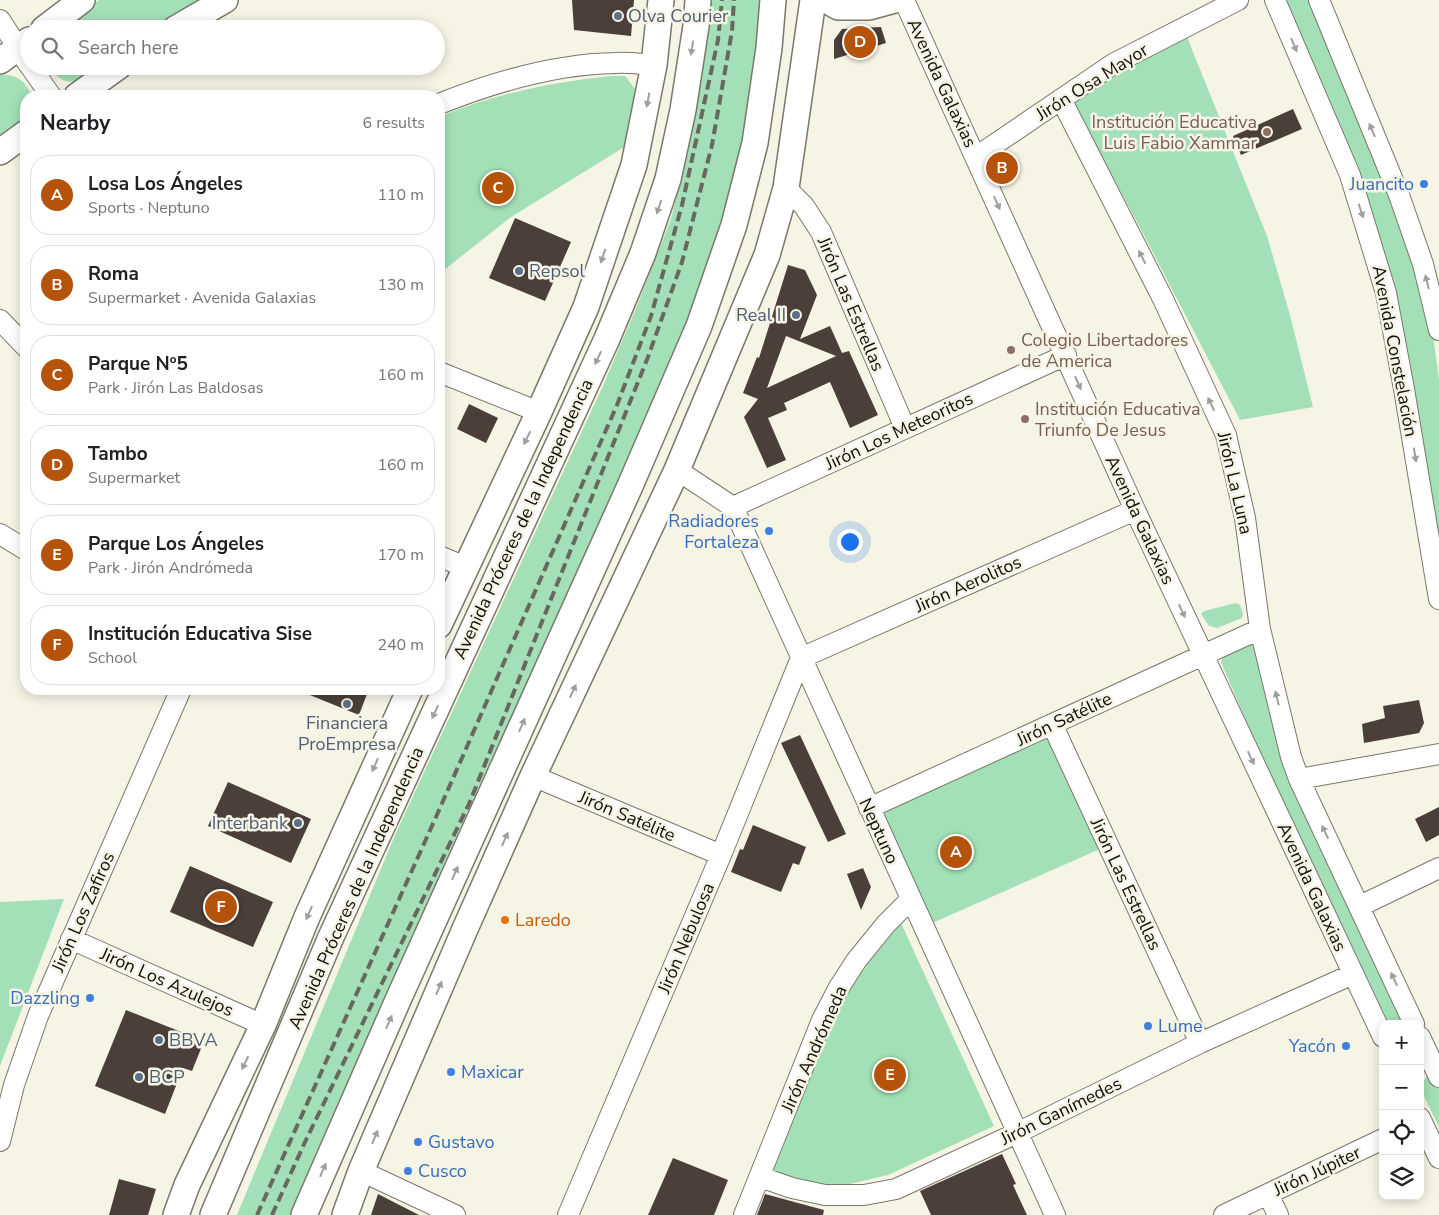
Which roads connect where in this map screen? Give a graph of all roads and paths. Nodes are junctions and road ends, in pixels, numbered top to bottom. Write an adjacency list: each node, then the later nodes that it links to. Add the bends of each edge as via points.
1 (82, 0): 14 (main road)
2 (225, 0): 15 (main road)
3 (661, 0): 17 (main road, Avenida Próceres de la Independencia)
4 (698, 0): 45 (main road, Avenida Próceres de la Independencia, one-way to 45, via 683,110 668,179 643,253 602,350)
5 (773, 0): 77 (main road, one-way to 5, via 699,326 734,226 755,143)
6 (813, 0): 27 (main road)
7 (826, 0): 8 (main road, via 838,7 869,7)
8 (895, 0)
9 (904, 0): 26 (street, Avenida Galaxias)
10 (1238, 0): 22 (street, Jirón Osa Mayor, via 1113,64)
11 (1275, 0): 40 (street, Avenida Constelación, one-way to 40, via 1350,175 1386,293)
12 (1319, 0): 29 (street, one-way to 12, via 1423,264 1399,195)
13 (0, 20): 16 (street)
14 (56, 20)
15 (191, 20)
16 (20, 54)
17 (654, 65): 23 (street, via 573,66); 33 (main road, Avenida Próceres de la Independencia, one-way to 33, via 634,165 586,307)
18 (35, 75): 20 (street)
19 (107, 75): 21 (main road)
20 (46, 90)
21 (86, 90)
22 (1062, 99): 26 (street, Jirón Osa Mayor); 42 (street, Jirón La Luna, one-way to 22, via 1245,518 1226,436 1163,299)
23 (445, 101)
24 (20, 137): 25 (main road)
25 (0, 152)
26 (976, 157): 31 (street, Avenida Galaxias, one-way to 31)
27 (786, 188): 34 (street, Jirón Las Estrellas, via 804,206 821,232); 35 (main road, via 767,255)
28 (0, 320): 30 (street)
29 (1439, 330)
30 (20, 341)
31 (1066, 355): 34 (street, Jirón Los Meteoritos); 37 (street, Avenida Galaxias, one-way to 37)
32 (445, 374): 33 (street)
33 (539, 412): 39 (main road, Avenida Próceres de la Independencia, one-way to 39)
34 (905, 428): 36 (street, Jirón Los Meteoritos)
35 (677, 470): 36 (street); 51 (main road, one-way to 35)
36 (733, 507): 44 (street, Neptuno)
37 (1135, 510): 43 (street, Avenida Galaxias, one-way to 43); 44 (street, Jirón Aerolitos)
38 (445, 559): 39 (street)
39 (465, 567): 41 (main road, Avenida Próceres de la Independencia)
40 (1439, 599)
41 (445, 611)
42 (1260, 629): 43 (street, Jirón Satélite); 52 (street, Jirón La Luna, one-way to 42)
43 (1203, 655): 49 (street, Jirón Satélite); 59 (street, Avenida Galaxias, one-way to 59)
44 (801, 658): 53 (street, Neptuno); 54 (street, Jirón Nebulosa)
45 (445, 690)
46 (178, 695): 58 (street, Jirón Los Zafiros)
47 (407, 695): 61 (main road, Avenida Próceres de la Independencia, one-way to 61, via 307,917)
48 (443, 695): 76 (main road, Avenida Próceres de la Independencia, one-way to 76, via 335,928)
49 (1052, 724): 53 (street, Jirón Satélite); 63 (street, Jirón Las Estrellas)
50 (1439, 754): 52 (street)
51 (533, 776): 54 (street, Jirón Satélite); 72 (main road, one-way to 51)
52 (1299, 779): 57 (street, Avenida Galaxias, one-way to 52)
53 (869, 808): 56 (street, Neptuno)
54 (722, 856): 80 (street, Jirón Nebulosa)
55 (1439, 868): 57 (street)
56 (911, 900): 68 (street, Neptuno); 73 (street, Jirón Andrómeda, via 886,924 838,989 822,1020)
57 (1360, 906): 60 (street, Avenida Galaxias, one-way to 57)
58 (71, 939): 61 (street, Jirón Los Azulejos); 69 (street, Jirón Los Zafiros, via 38,1016 14,1085)
59 (1353, 974): 62 (street, Avenida Galaxias); 63 (street, Jirón Ganímedes)
60 (1412, 1020)
61 (263, 1025): 75 (main road, Avenida Próceres de la Independencia, one-way to 75)
62 (1379, 1029)
63 (1200, 1043): 68 (street, Jirón Ganímedes)
64 (1424, 1044): 65 (street)
65 (1430, 1056): 66 (street)
66 (1439, 1077)
67 (1424, 1126): 71 (street)
68 (1017, 1133): 73 (street, Jirón Ganímedes, via 896,1190 864,1195 825,1195); 82 (street, Neptuno)
69 (0, 1141)
70 (1379, 1141): 74 (street, Jirón Júpiter)
71 (1439, 1158)
72 (361, 1171): 78 (main road); 79 (street)
73 (760, 1177): 81 (street, Jirón Andrómeda)
74 (1268, 1194): 83 (street, Jirón Júpiter); 84 (street)
75 (176, 1215)
76 (214, 1215)
77 (304, 1215)
78 (345, 1215)
79 (455, 1215)
80 (568, 1215)
81 (744, 1215)
82 (1055, 1215)
83 (1224, 1215)
84 (1278, 1215)

